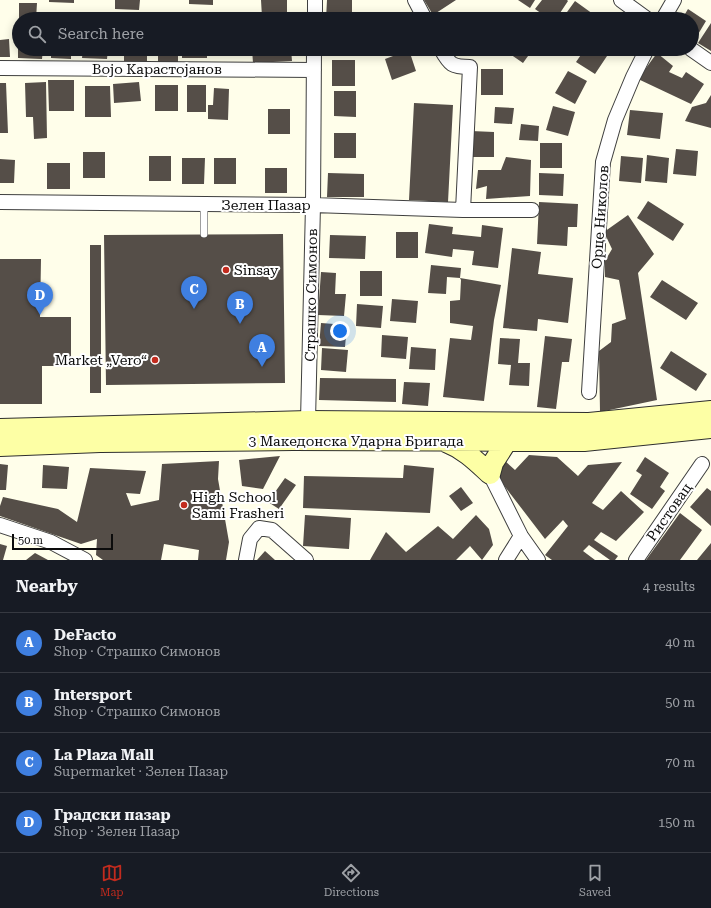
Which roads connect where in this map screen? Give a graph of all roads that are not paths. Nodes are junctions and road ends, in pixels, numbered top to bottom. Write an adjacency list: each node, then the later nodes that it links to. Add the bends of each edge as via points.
1 (315, 0): 5 (street)
2 (415, 0): 6 (street)
3 (621, 0): 7 (street)
4 (674, 0): 8 (street)
5 (315, 12)
6 (421, 12)
7 (637, 12)
8 (667, 12)
9 (699, 55): 13 (street)
10 (314, 56): 15 (street, Страшко Симонов)
11 (446, 56): 19 (street, via 455,67 470,67)
12 (643, 56): 22 (street, Орце Николов, via 615,120 603,162)
13 (711, 63)
14 (0, 68): 15 (street, Војо Карастојанов)
15 (314, 70): 18 (street, Страшко Симонов)
16 (0, 202): 17 (street, Зелен Пазар)
17 (204, 204): 18 (street, Зелен Пазар); 21 (lane)
18 (313, 205): 19 (street, Зелен Пазар); 24 (street, Страшко Симонов)
19 (463, 210): 20 (street, Зелен Пазар)
20 (532, 210)
21 (204, 234)
22 (590, 392)
23 (711, 411): 24 (street, 3 Македонска Ударна Бригада, via 589,423)
24 (308, 420): 26 (street, 3 Македонска Ударна Бригада)
25 (711, 428): 28 (street, 3 Македонска Ударна Бригада, via 584,441)
26 (0, 429)
27 (444, 441): 28 (street, 3 Македонска Ударна Бригада); 29 (street, 3 Македонска Ударна Бригада, via 100,442); 31 (street, via 458,446)
28 (507, 441): 31 (street)
29 (0, 446)
30 (702, 464): 39 (street, Ристовац)
31 (490, 474): 33 (street)
32 (0, 525): 34 (street, via 51,542)
33 (521, 536): 37 (street); 38 (street)
34 (85, 560)
35 (246, 560): 36 (street, via 250,539 259,528 272,530)
36 (306, 560)
37 (506, 560)
38 (538, 560)
39 (636, 560)

